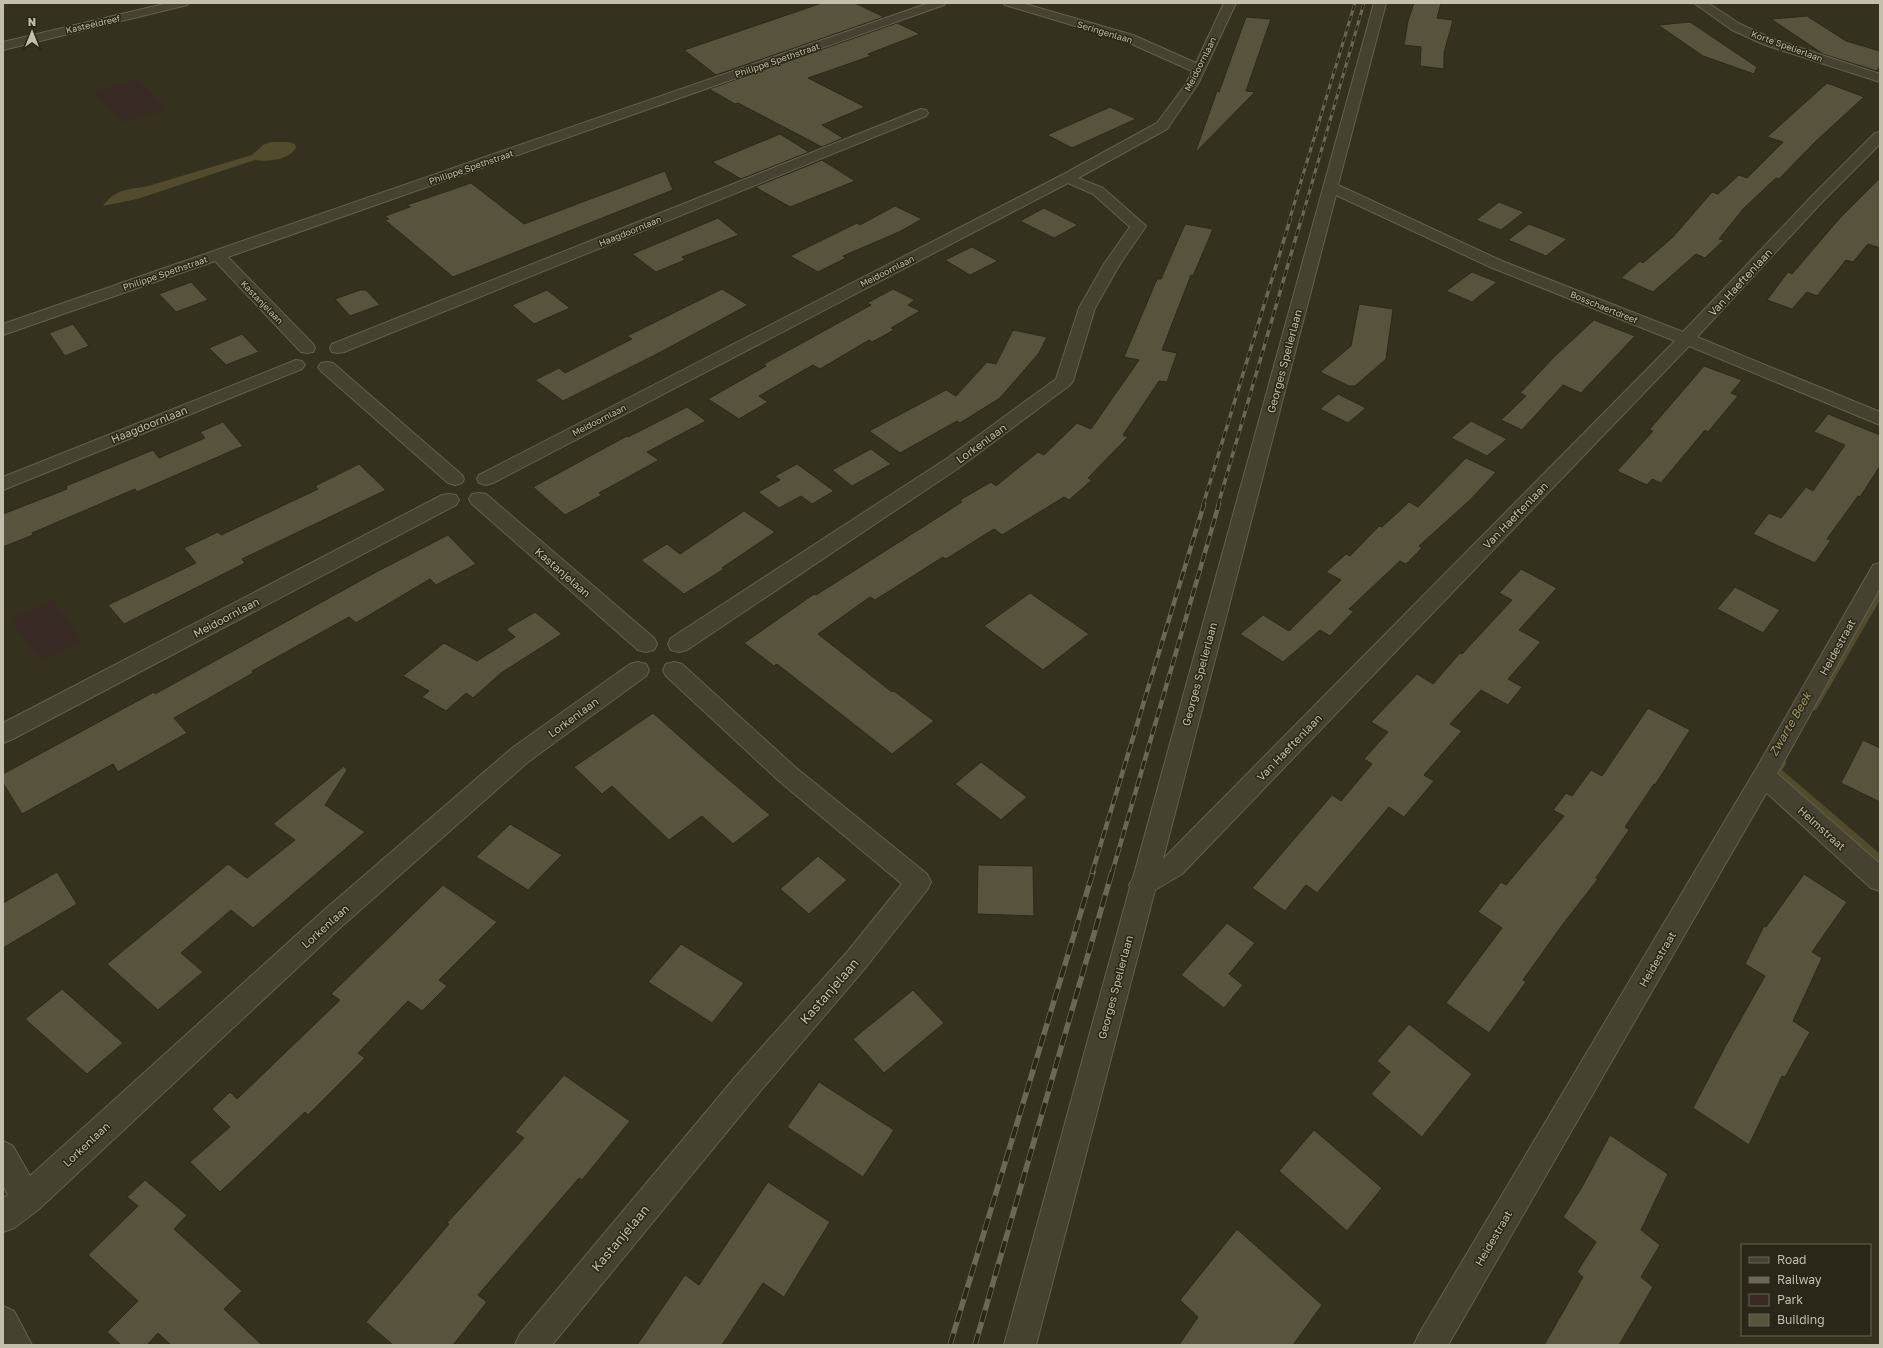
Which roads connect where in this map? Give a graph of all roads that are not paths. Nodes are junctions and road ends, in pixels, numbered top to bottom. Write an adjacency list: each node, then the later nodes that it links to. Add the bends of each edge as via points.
1 (183, 3): 7 (street, Kasteeldreef)
2 (940, 3): 14 (street, Philippe Spethstraat)
3 (1009, 3): 8 (street, Seringenlaan, via 1129,38)
4 (1230, 3): 8 (street, Meidoornlaan)
5 (1380, 3): 13 (street, Georges Spelierlaan)
6 (1700, 3): 9 (street, Korte Spelierlaan, via 1736,27 1769,42)
7 (3, 46)
8 (1199, 69): 12 (street, Meidoornlaan, via 1192,84 1162,126)
9 (1880, 78)
10 (921, 113): 18 (street, Haagdoornlaan)
11 (1880, 136): 16 (street, Van Haeftenlaan, via 1817,199)
12 (1067, 178): 23 (street, Meidoornlaan); 29 (street, Lorkenlaan, via 1098,191 1138,226 1112,264 1087,308 1064,381 953,463)
13 (1331, 187): 16 (street, Bosschaertdreef, via 1496,264); 35 (street, Georges Spelierlaan)
14 (217, 255): 15 (street, Philippe Spethstraat); 17 (street, Kastanjelaan)
15 (3, 330)
16 (1686, 339): 21 (street, Bosschaertdreef); 35 (street, Van Haeftenlaan, via 1173,866)
17 (307, 348): 18 (street, via 326,345); 19 (street, via 296,357)
18 (338, 348): 20 (street, via 339,358)
19 (296, 365): 20 (street, via 311,370); 24 (street, Haagdoornlaan)
20 (327, 367): 22 (street)
21 (1880, 419)
22 (455, 479): 23 (street, via 472,475); 26 (street, via 445,490)
23 (486, 479): 25 (street, via 489,490)
24 (3, 484)
25 (479, 499): 26 (street, via 461,503); 28 (street, Kastanjelaan)
26 (449, 500): 32 (street, Meidoornlaan)
27 (1880, 570): 33 (street, Heidestraat)
28 (646, 644): 29 (street, via 664,640); 30 (street, via 635,654)
29 (679, 644): 31 (street, via 684,659)
30 (638, 670): 31 (street, via 656,676); 37 (street, Lorkenlaan, via 520,755 332,919)
31 (674, 670): 41 (street, Kastanjelaan, via 787,774 918,882 857,959 747,1085)
32 (3, 734)
33 (1764, 776): 34 (street, Helmstraat); 43 (street, Heidestraat)
34 (1880, 880)
35 (1142, 884): 42 (street, Georges Spelierlaan)
36 (3, 1156): 37 (street)
37 (27, 1199): 38 (street, Lorkenlaan)
38 (3, 1217)
39 (3, 1322): 40 (street)
40 (16, 1345)
41 (531, 1345)
42 (1020, 1345)
43 (1430, 1345)

